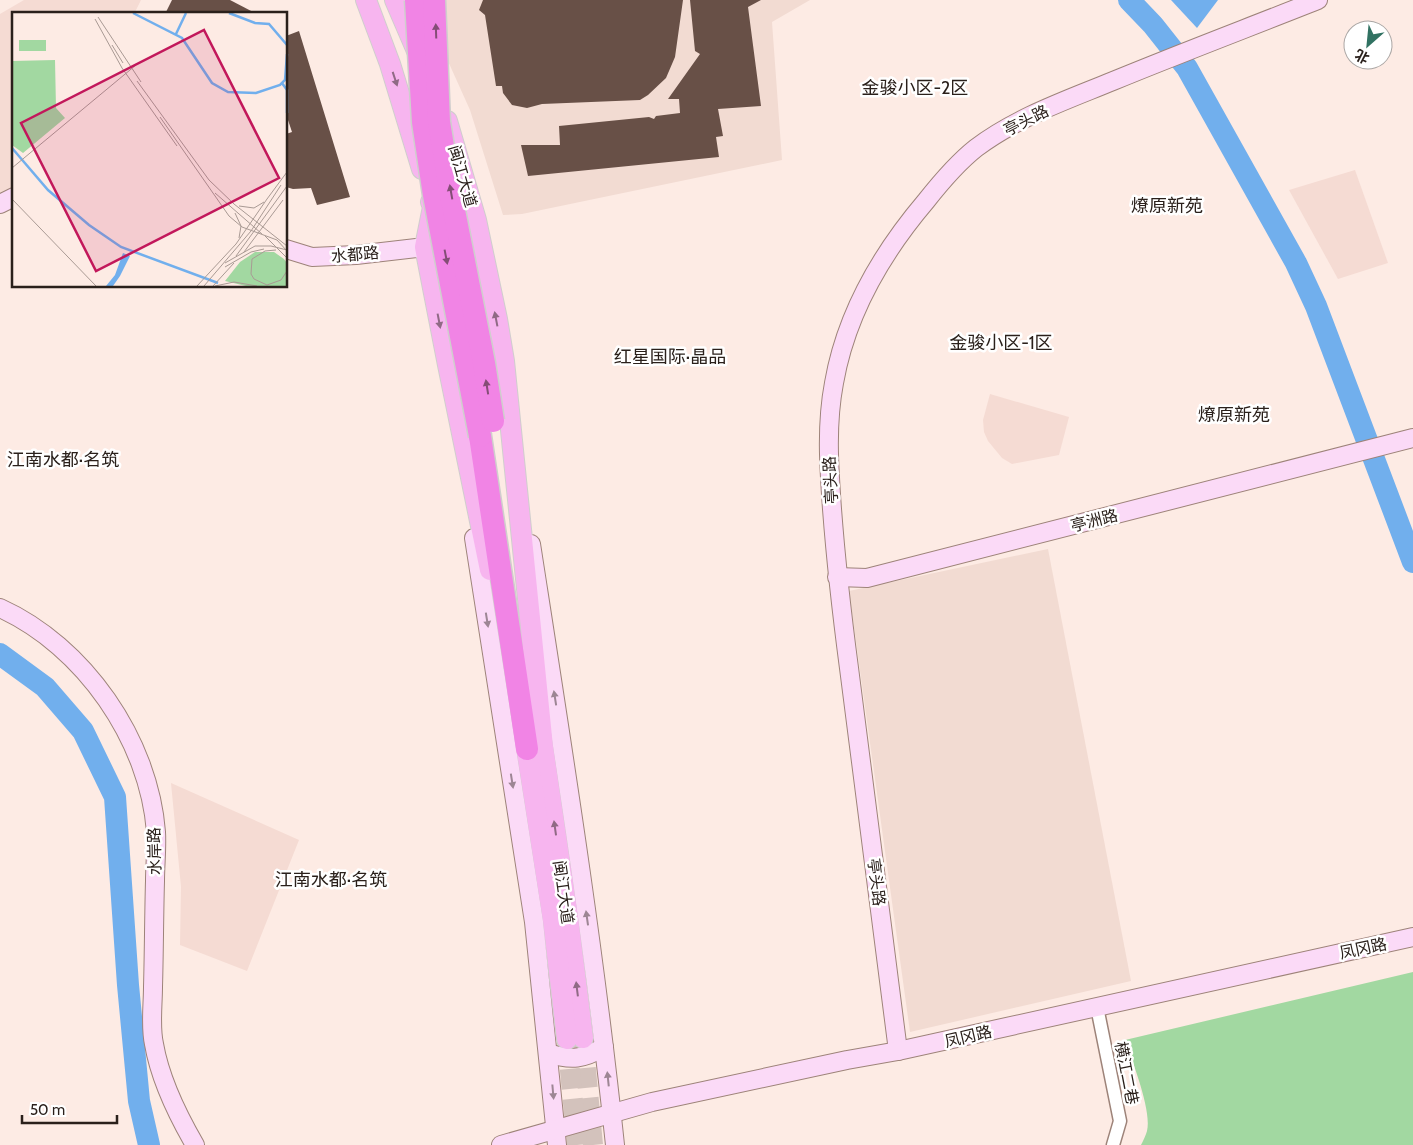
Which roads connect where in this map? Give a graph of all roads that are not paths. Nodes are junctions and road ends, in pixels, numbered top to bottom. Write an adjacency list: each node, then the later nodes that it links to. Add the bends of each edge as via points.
1 (366, 0): 7 (main road, one-way to 7, via 398,88 433,207)
2 (400, 0): 9 (main road, 闽江大道, one-way to 2, via 476,220 446,118); 11 (highway, one-way to 11, bridge, via 434,195)
3 (434, 0): 11 (highway, one-way to 3, bridge, via 484,363 439,122)
4 (1318, 0): 13 (street, 亭头路, via 1207,42 1015,124 962,160 917,211 872,275 840,353 831,402 828,456)
5 (12, 198): 6 (street)
6 (0, 204)
7 (425, 247): 8 (street, 水都路, via 312,257); 10 (main road, one-way to 10)
8 (288, 249)
9 (504, 361): 15 (main road, 闽江大道); 19 (street, one-way to 9)
10 (448, 365): 15 (main road); 21 (street, one-way to 21, via 534,922)
11 (487, 436): 15 (highway)
12 (1405, 440): 13 (street, 亭洲路, via 867,578)
13 (837, 577): 20 (street, 亭头路)
14 (0, 608): 24 (street, 水岸路, via 55,644 91,678 116,714 140,762 150,793 156,832 153,1043 166,1086)
15 (535, 748): 18 (main road, 闽江大道, via 568,918)
16 (1413, 937): 17 (street, 凤冈路)
17 (1097, 1007): 20 (street, 凤冈路); 27 (street, 横江二巷, via 1120,1121)
18 (575, 1038)
19 (604, 1047): 21 (street, via 589,1056 572,1058); 22 (street, one-way to 19)
20 (898, 1051): 22 (street, 凤冈路, via 658,1100)
21 (548, 1053): 23 (street, one-way to 23)
22 (611, 1113): 23 (street, 凤冈路); 26 (street)
23 (557, 1137): 25 (street, 凤冈路, via 524,1139)
24 (195, 1145)
25 (501, 1145)
26 (615, 1145)
27 (1113, 1145)

